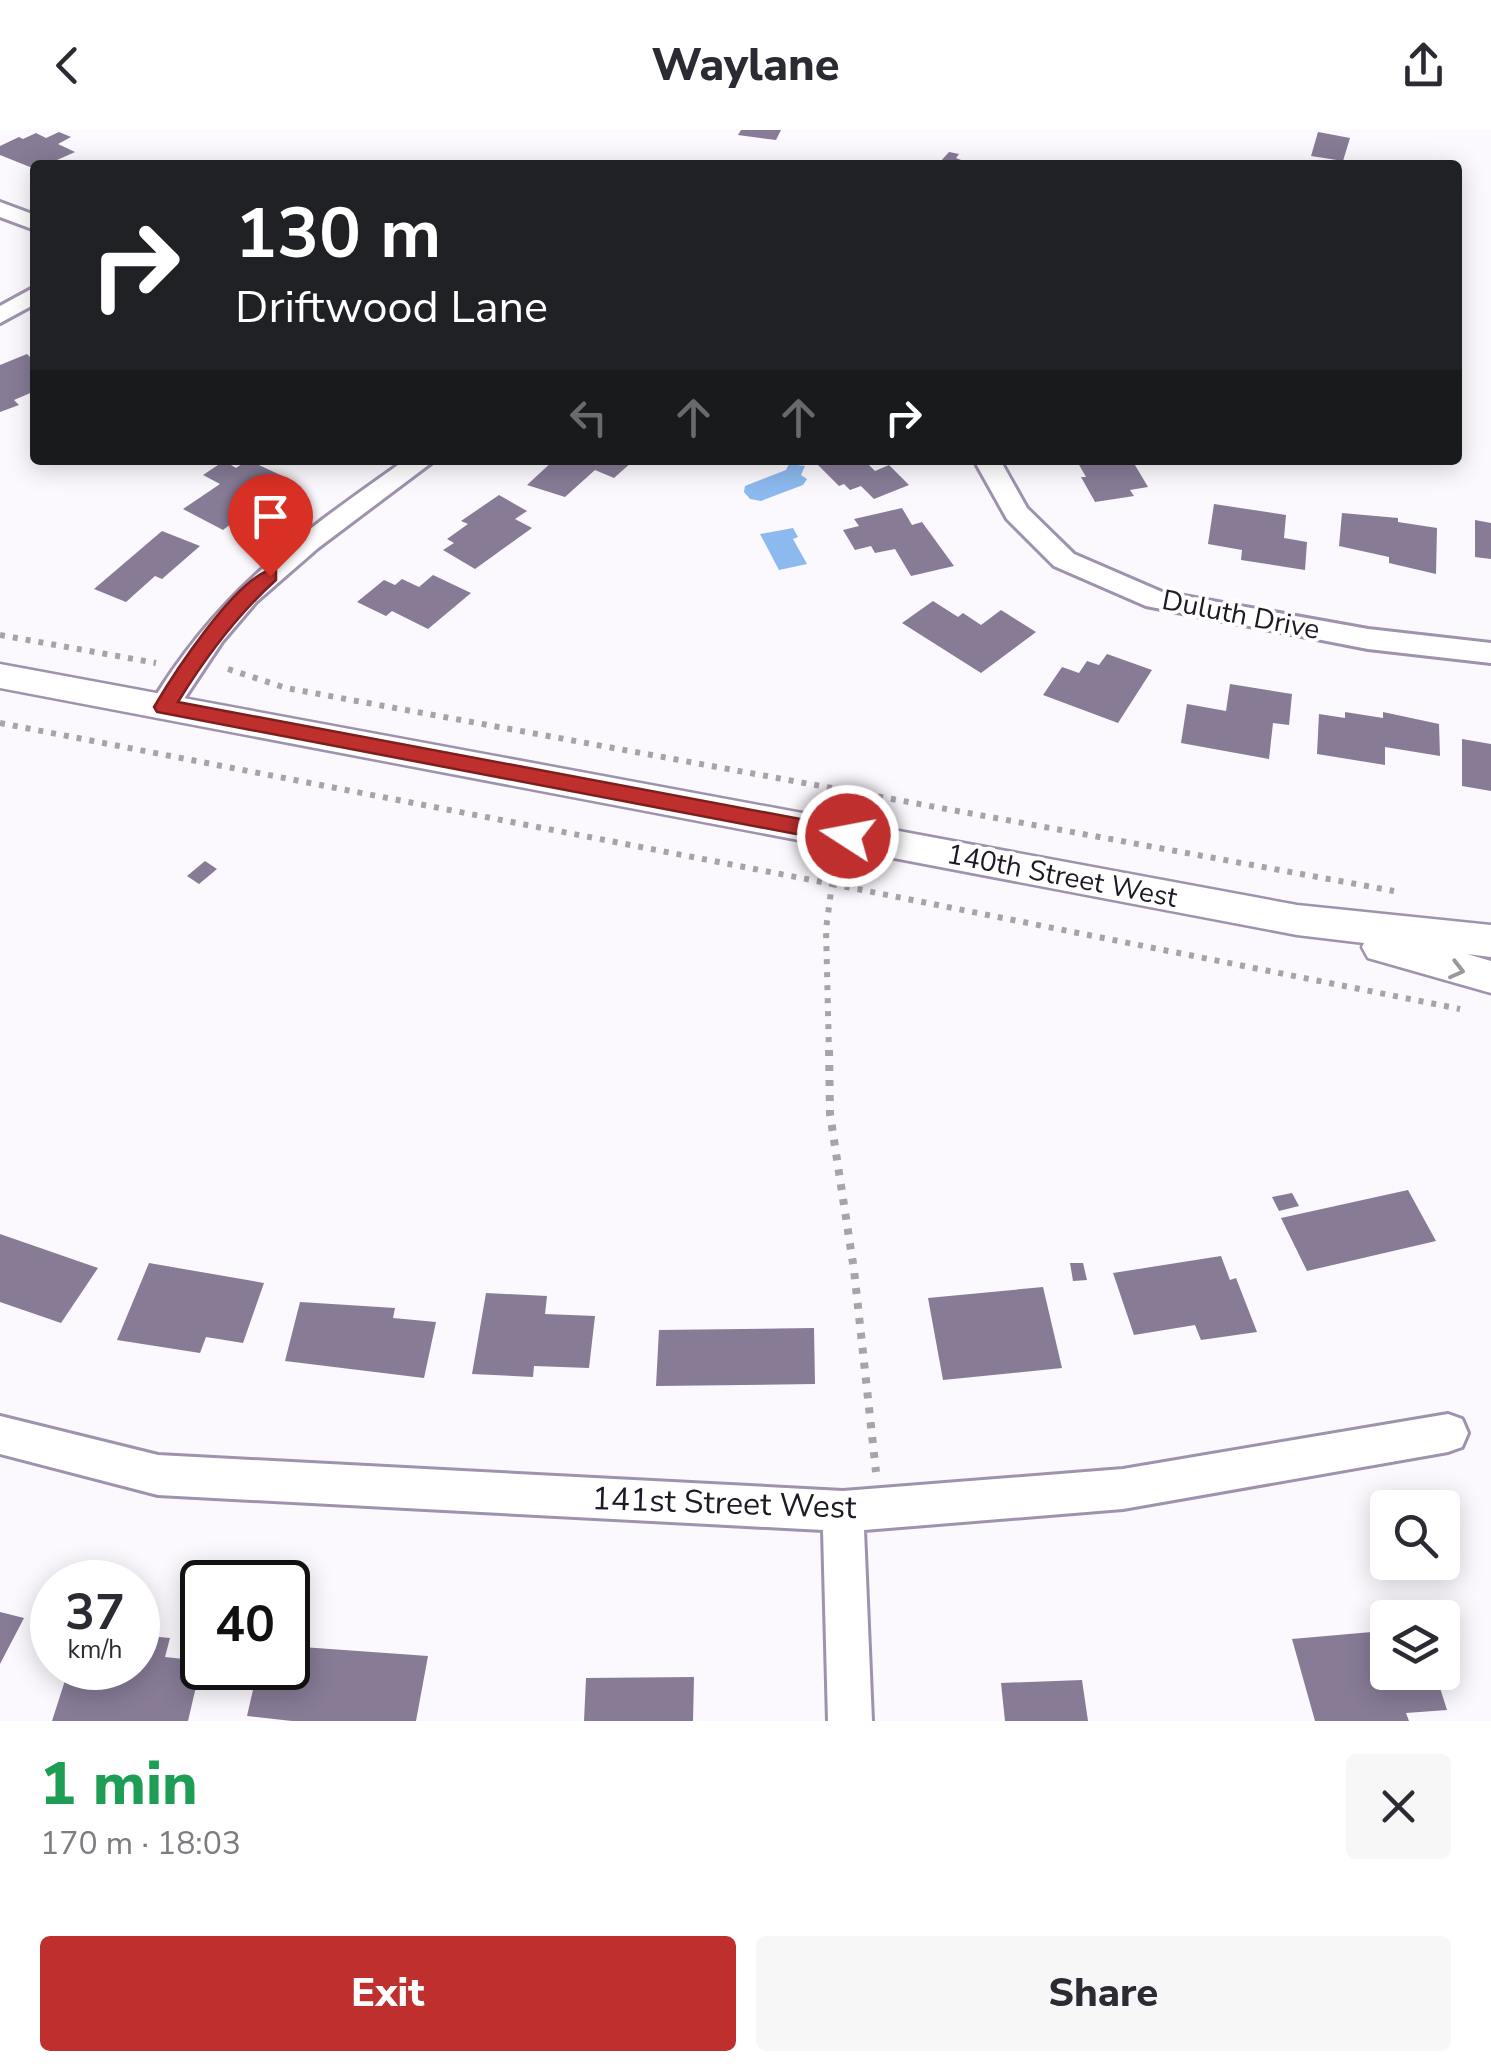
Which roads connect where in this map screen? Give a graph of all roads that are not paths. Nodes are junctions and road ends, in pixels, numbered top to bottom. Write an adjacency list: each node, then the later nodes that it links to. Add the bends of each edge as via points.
1 (0, 209): 2 (street)
2 (30, 221)
3 (30, 297): 4 (street)
4 (0, 316)
5 (415, 465): 9 (street, via 246,596)
6 (990, 465): 7 (street, Duluth Drive, via 1016,514 1064,560 1156,600 1368,639)
7 (1491, 652)
8 (0, 676): 9 (street, 140th Street West)
9 (164, 707): 10 (street, 140th Street West)
10 (1298, 920): 11 (street, 140th Street West); 12 (street, 140th Street West, one-way to 12, via 1449,968)
11 (1491, 941)
12 (1481, 994)
13 (1448, 1433): 15 (street, 141st Street West, via 1122,1489)
14 (0, 1434): 15 (street, 141st Street West, via 158,1475)
15 (862, 1510): 16 (street)
16 (850, 1721)

